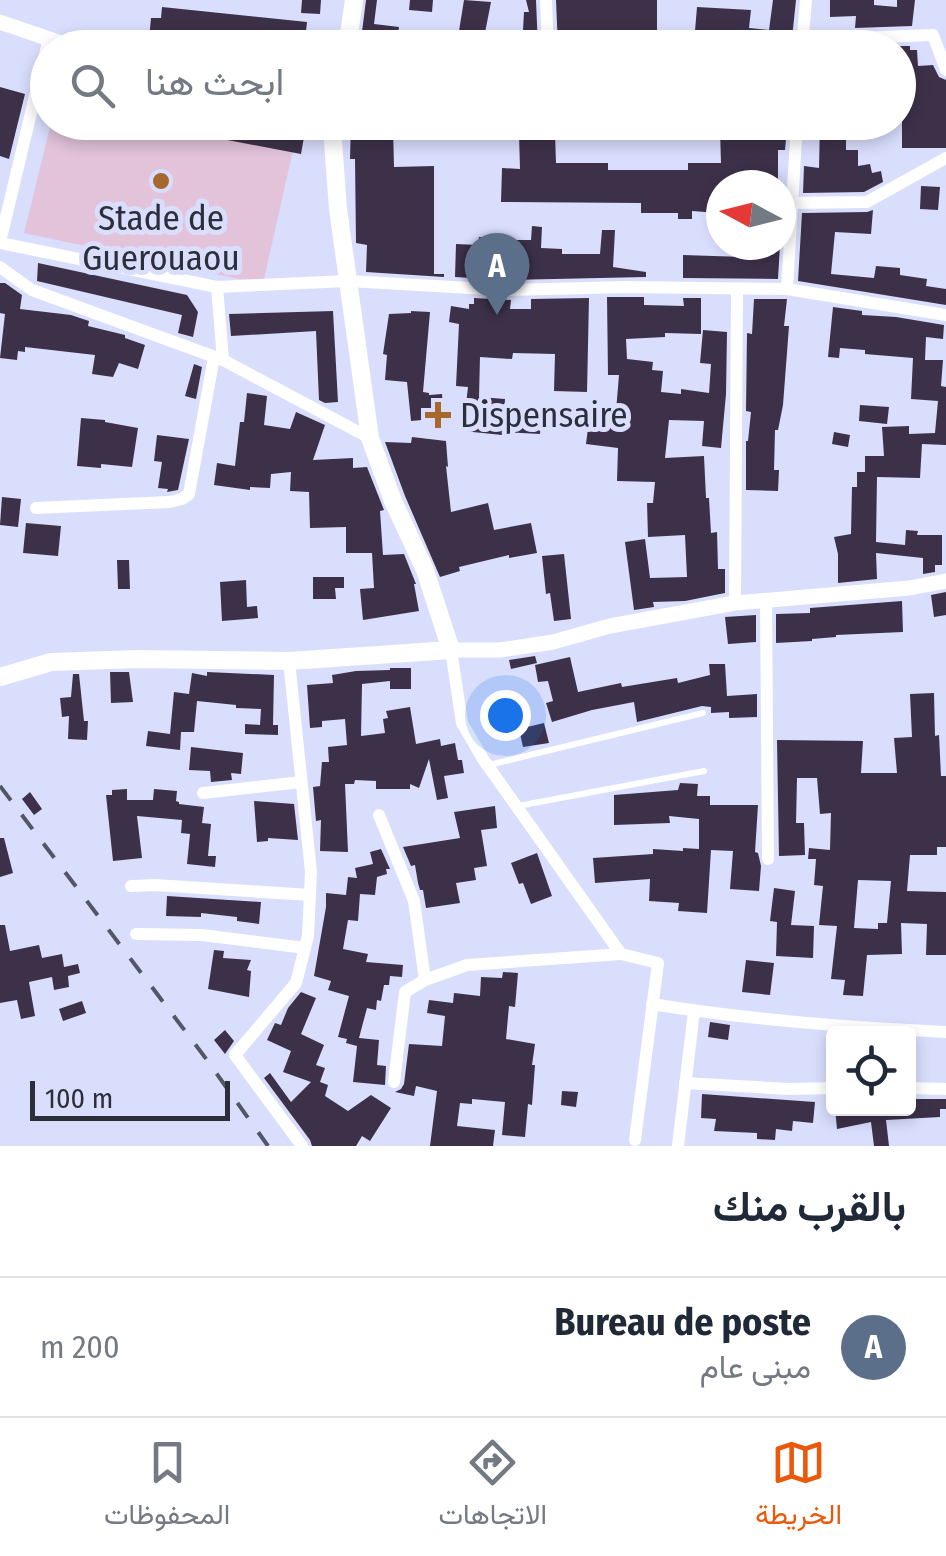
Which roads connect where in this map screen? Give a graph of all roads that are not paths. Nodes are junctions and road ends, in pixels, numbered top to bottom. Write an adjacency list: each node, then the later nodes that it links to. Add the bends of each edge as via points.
1 (354, 0): 5 (main road)
2 (546, 0): 6 (street)
3 (806, 0): 7 (street)
4 (0, 22): 8 (street)
5 (350, 30)
6 (547, 30)
7 (803, 30)
8 (30, 32)
9 (916, 35): 10 (street, via 933,34)
10 (946, 70)
11 (30, 117): 17 (street)
12 (333, 140): 20 (main road)
13 (796, 140): 15 (street)
14 (946, 158): 16 (street, via 867,202)
15 (793, 170)
16 (796, 203)
17 (0, 242): 21 (street)
18 (788, 260): 23 (street)
19 (0, 266): 25 (street, via 32,290)
20 (348, 281): 21 (street); 22 (street, via 505,290); 26 (main road)
21 (217, 287): 25 (street)
22 (737, 289): 23 (street); 30 (street)
23 (787, 290): 24 (street)
24 (946, 315)
25 (218, 359): 26 (street); 27 (street, via 189,494 170,502)
26 (370, 438): 31 (main road)
27 (36, 508)
28 (946, 580): 29 (street)
29 (766, 600): 30 (street); 41 (street)
30 (735, 603): 31 (street, via 553,642)
31 (450, 650): 32 (main road); 35 (street, via 462,723)
32 (288, 661): 33 (main road, via 51,662); 37 (street)
33 (0, 677)
34 (703, 713): 35 (lane)
35 (488, 765): 39 (street)
36 (704, 771): 39 (lane)
37 (301, 782): 38 (street); 43 (street)
38 (202, 793)
39 (517, 806): 46 (street)
40 (379, 815): 47 (street, via 414,901)
41 (768, 859)
42 (131, 886): 43 (street)
43 (310, 895): 45 (street)
44 (136, 934): 45 (street)
45 (305, 948): 57 (street, via 296,983 235,1054)
46 (621, 954): 47 (street, via 467,965); 48 (street, via 658,963)
47 (425, 980): 51 (street, via 405,992)
48 (652, 1004): 49 (street); 56 (street)
49 (694, 1011): 50 (street); 52 (street)
50 (946, 1032)
51 (394, 1082)
52 (685, 1083): 53 (street); 58 (street)
53 (826, 1088)
54 (916, 1088): 55 (street)
55 (946, 1089)
56 (636, 1140)
57 (302, 1146)
58 (678, 1146)

